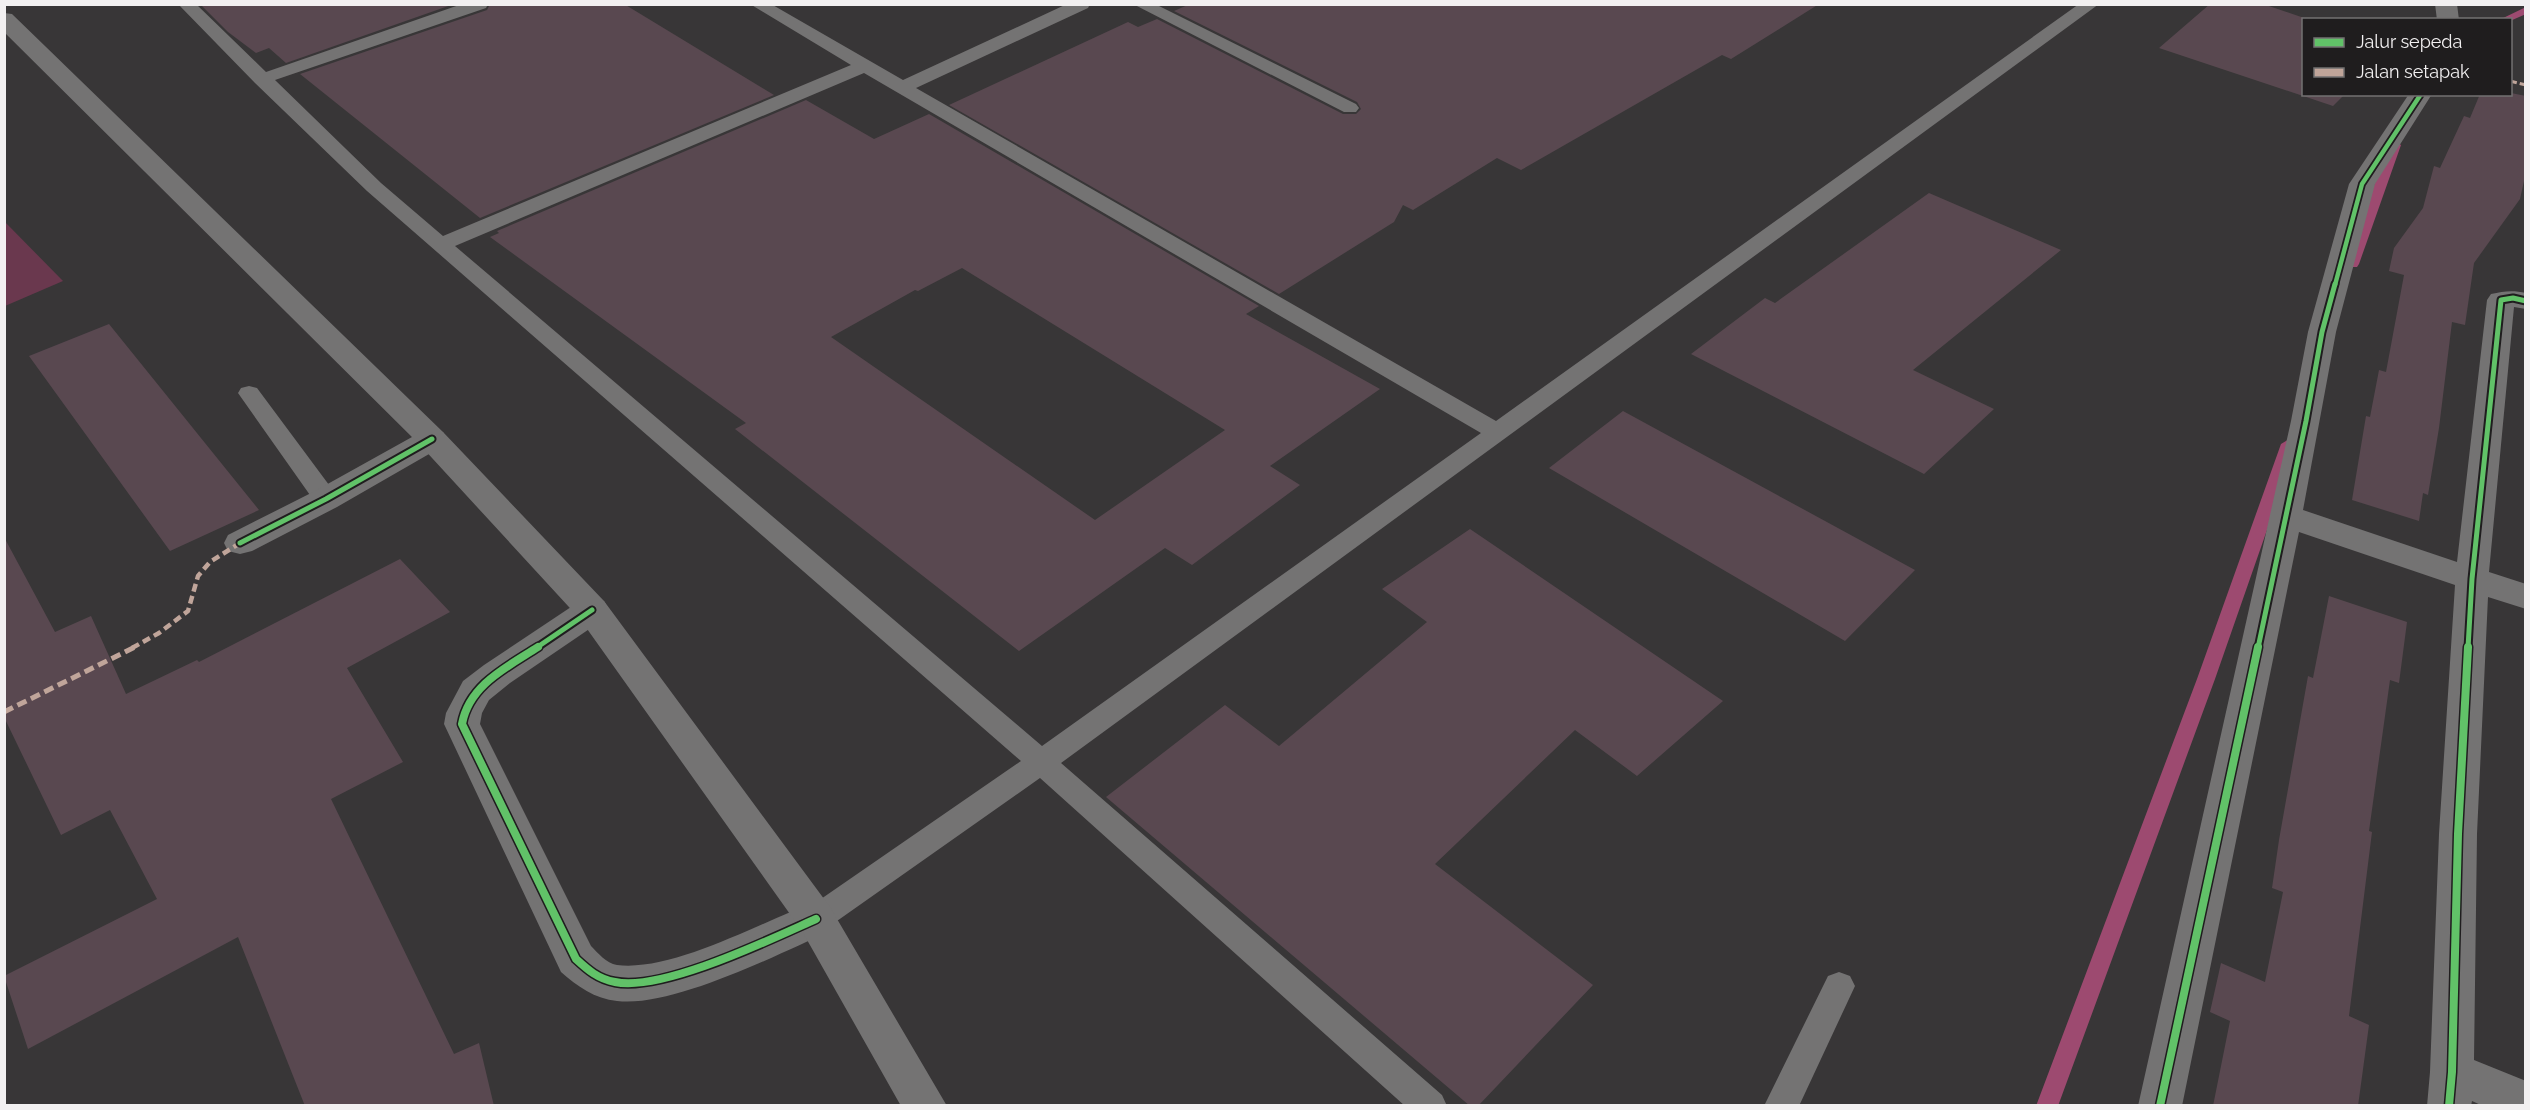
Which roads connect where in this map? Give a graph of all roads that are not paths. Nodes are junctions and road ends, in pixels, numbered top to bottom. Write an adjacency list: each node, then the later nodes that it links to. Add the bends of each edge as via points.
1 (186, 4): 9 (lane)
2 (480, 4): 9 (lane)
3 (758, 4): 8 (lane)
4 (1082, 4): 10 (lane)
5 (1141, 4): 12 (lane)
6 (2091, 4): 16 (lane)
7 (4, 19): 17 (street)
8 (865, 66): 10 (lane); 13 (lane)
9 (261, 79): 13 (lane, via 374,187)
10 (903, 87): 16 (lane)
11 (2420, 96): 19 (street, via 2362,184 2322,332)
12 (1350, 108)
13 (441, 244): 24 (lane)
14 (2526, 301): 21 (street, via 2506,297 2501,300)
15 (249, 393): 18 (lane)
16 (1497, 432): 24 (lane)
17 (432, 439): 18 (street); 23 (street)
18 (327, 499): 20 (street)
19 (2286, 516): 21 (street); 32 (street)
20 (240, 543)
21 (2472, 579): 22 (street); 27 (street, via 2458,834)
22 (2526, 597)
23 (592, 610): 25 (street); 25 (street, via 496,674 476,692 462,724 576,959 598,978 630,985 675,976)
24 (1041, 762): 25 (lane); 30 (lane)
25 (816, 919): 29 (street)
26 (1839, 987): 31 (lane)
27 (2451, 1089): 28 (street)
28 (2526, 1102)
29 (925, 1106)
30 (1430, 1106)
31 (1781, 1106)
32 (2160, 1106)

